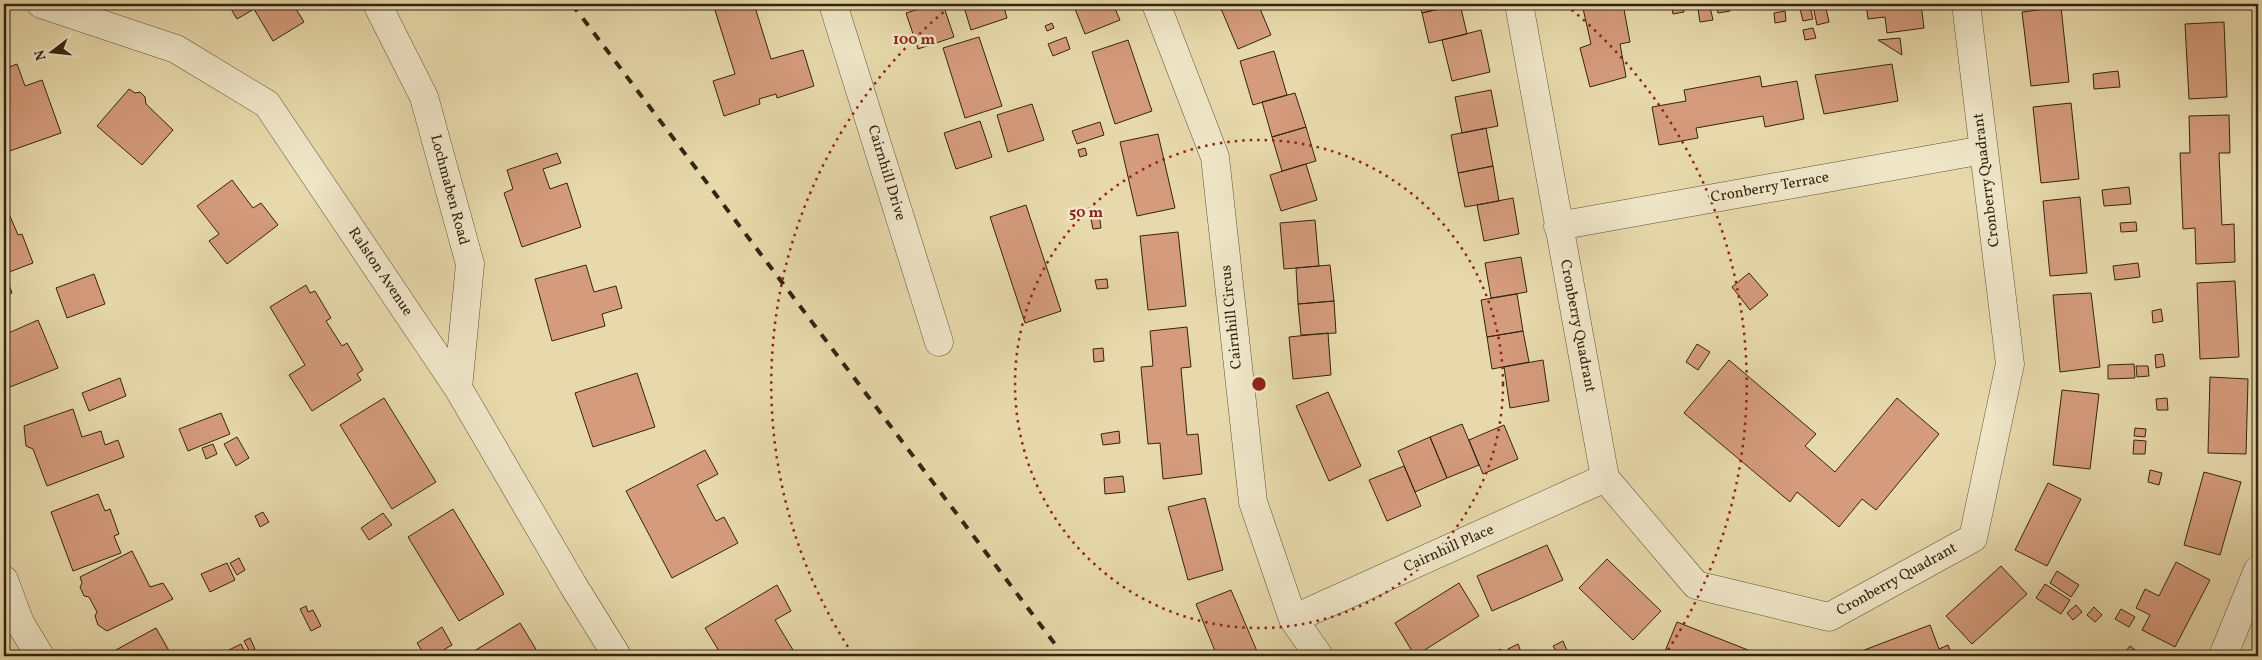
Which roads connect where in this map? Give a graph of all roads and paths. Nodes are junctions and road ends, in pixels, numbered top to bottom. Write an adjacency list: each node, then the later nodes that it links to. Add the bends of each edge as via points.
1 (41, 4): 10 (street, Ralston Avenue, via 176,50 267,104)
2 (377, 4): 10 (street, Lochmaben Road, via 424,96 470,264)
3 (833, 4): 9 (street, Cairnhill Drive)
4 (1156, 4): 14 (street, Cairnhill Circus, via 1214,157 1253,502)
5 (1519, 4): 8 (street, Cronberry Quadrant)
6 (1966, 4): 7 (street, Cronberry Quadrant)
7 (1983, 150): 8 (street, Cronberry Terrace); 11 (street, Cronberry Quadrant, via 2010,364 1973,538 1829,617 1696,585)
8 (1558, 226): 11 (street, Cronberry Quadrant)
9 (939, 342)
10 (458, 388): 16 (street, Ralston Avenue)
11 (1605, 478): 14 (street, Cairnhill Place)
12 (2258, 570): 18 (street)
13 (4, 580): 15 (street, via 20,623)
14 (1293, 619): 17 (street, Cairnhill Circus)
15 (40, 656)
16 (617, 656)
17 (1320, 656)
18 (2222, 656)

